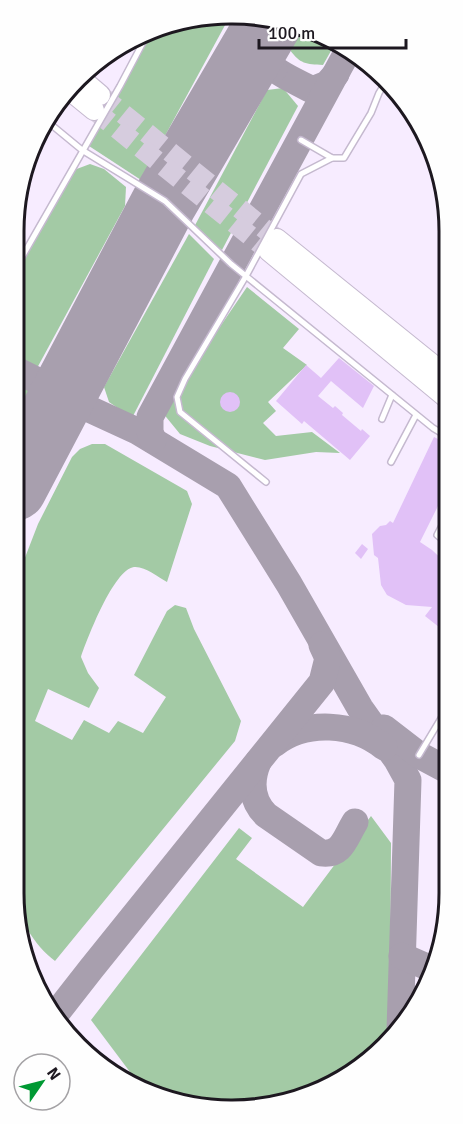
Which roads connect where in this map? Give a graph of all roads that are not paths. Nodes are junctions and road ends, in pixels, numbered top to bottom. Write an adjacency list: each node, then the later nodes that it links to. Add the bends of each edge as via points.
1 (142, 44): 7 (lane)
2 (85, 85): 4 (highway, via 97,103)
3 (382, 89): 8 (lane, via 344,158)
4 (77, 93)
5 (53, 126): 7 (lane)
6 (301, 140): 8 (lane)
7 (82, 150): 9 (lane); 10 (lane, via 165,201)
8 (332, 159): 10 (lane, via 301,174)
9 (24, 253)
10 (246, 276): 13 (lane); 18 (lane, via 177,397 180,412)
11 (439, 370): 12 (highway, via 274,245)
12 (439, 391)
13 (392, 395): 14 (lane); 15 (lane)
14 (416, 415): 16 (lane); 17 (lane)
15 (382, 419)
16 (439, 432)
17 (391, 462)
18 (266, 482)
19 (439, 721): 20 (lane)
20 (419, 754)

